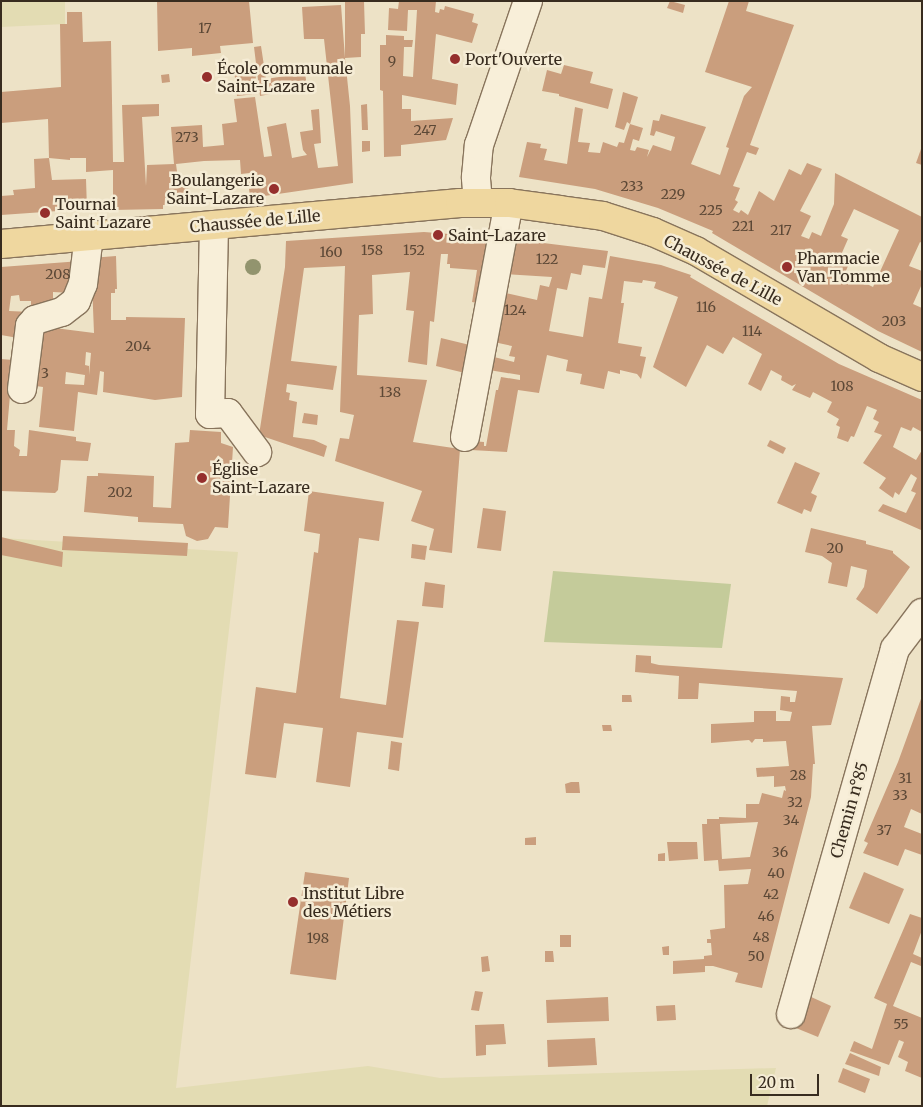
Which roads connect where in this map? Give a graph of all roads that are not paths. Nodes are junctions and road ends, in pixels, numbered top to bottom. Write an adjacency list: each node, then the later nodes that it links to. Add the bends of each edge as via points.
1 (528, 1): 2 (street, via 479,145)
2 (478, 202): 3 (main road, Chaussée de Lille); 4 (main road, Chaussée de Lille)
3 (509, 203): 7 (main road, Chaussée de Lille, via 603,216 653,232 696,251 879,358); 9 (street)
4 (214, 225): 5 (main road, Chaussée de Lille); 10 (street, via 210,414 228,413)
5 (89, 236): 6 (main road, Chaussée de Lille); 8 (street, via 83,284 76,301 62,312 35,320 30,326)
6 (1, 244)
7 (922, 377)
8 (22, 389)
9 (465, 436)
10 (257, 452)
11 (922, 613): 12 (street, Chemin n°85, via 895,649)
12 (791, 1014)

